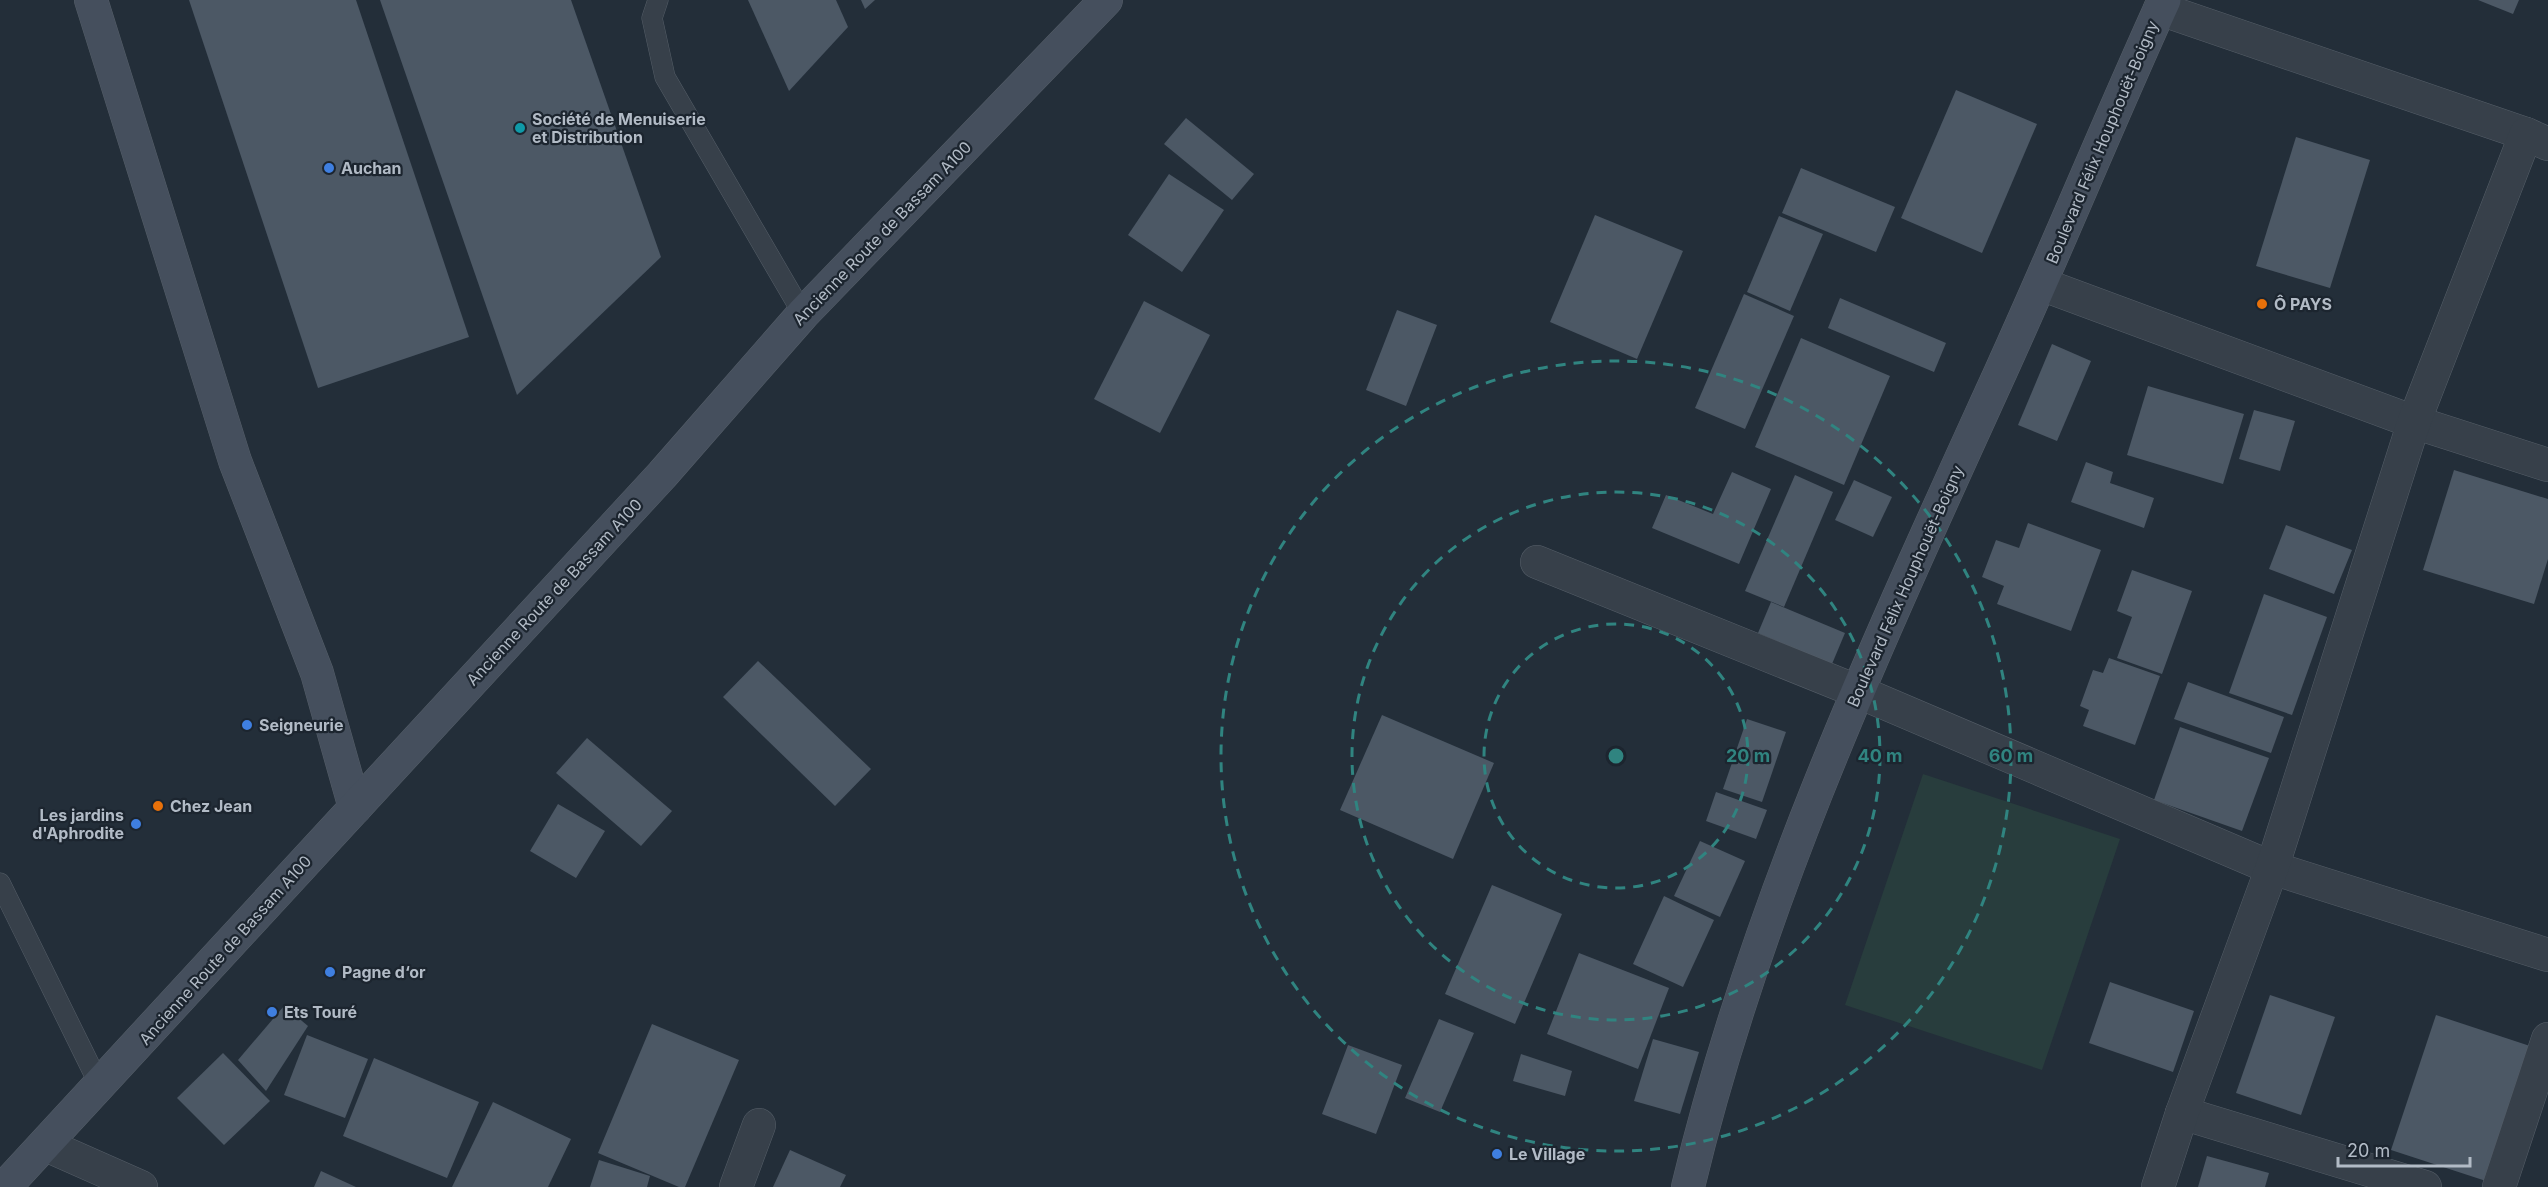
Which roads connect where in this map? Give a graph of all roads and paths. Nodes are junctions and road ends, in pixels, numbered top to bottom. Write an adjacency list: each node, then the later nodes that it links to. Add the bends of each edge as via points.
1 (91, 0): 12 (street, via 235,460 317,674)
2 (658, 0): 7 (lane, via 652,18 665,77)
3 (1106, 0): 7 (street, Ancienne Route de Bassam A100)
4 (2162, 5): 5 (street); 6 (street, Boulevard Félix Houphouët-Boigny)
5 (2537, 139): 8 (street)
6 (2041, 284): 8 (street); 11 (street, Boulevard Félix Houphouët-Boigny)
7 (803, 314): 12 (street, Ancienne Route de Bassam A100, via 662,475)
8 (2414, 422): 9 (street); 13 (street)
9 (2548, 465)
10 (1537, 562): 11 (street)
11 (1859, 692): 13 (street); 24 (street, Boulevard Félix Houphouët-Boigny, via 1804,820 1749,972 1707,1109)
12 (355, 808): 17 (street, Ancienne Route de Bassam A100)
13 (2272, 868): 15 (street); 18 (street)
14 (0, 883): 17 (lane)
15 (2548, 955)
16 (2548, 1039): 27 (street)
17 (100, 1086): 20 (street, Ancienne Route de Bassam A100)
18 (2182, 1113): 25 (street); 26 (street)
19 (759, 1125): 23 (street)
20 (46, 1145): 21 (street, Ancienne Route de Bassam A100); 22 (street)
21 (5, 1187)
22 (141, 1187)
23 (736, 1187)
24 (1688, 1187)
25 (2158, 1187)
26 (2425, 1187)
27 (2499, 1187)

